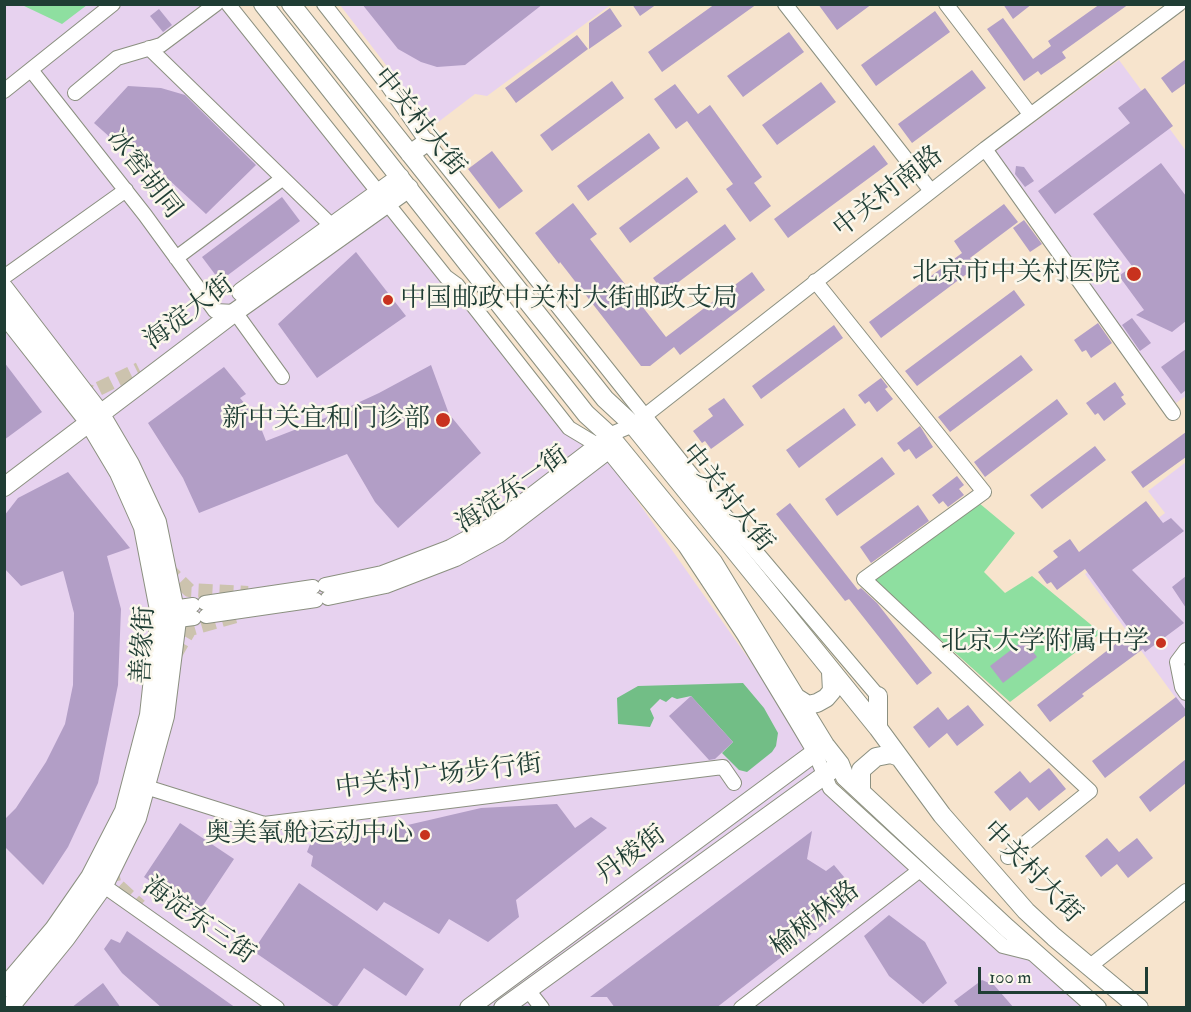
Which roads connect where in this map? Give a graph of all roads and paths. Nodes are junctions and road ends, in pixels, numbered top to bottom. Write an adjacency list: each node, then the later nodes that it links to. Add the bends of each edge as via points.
1 (113, 4): 11 (street)
2 (216, 4): 10 (street, via 161,45)
3 (228, 4): 22 (street)
4 (263, 4): 19 (main road, 中关村大街)
5 (291, 4): 17 (main road, 中关村大街)
6 (324, 4): 15 (street, 中关村大街, via 386,82)
7 (785, 4): 21 (street)
8 (946, 4): 14 (street)
9 (1179, 4): 14 (street, 中关村南路)
10 (149, 48): 13 (street, via 117,58); 18 (street)
11 (31, 70): 12 (street); 20 (street, 冰窖胡同)
12 (4, 91)
13 (75, 93)
14 (1030, 114): 16 (street, 中关村南路)
15 (427, 142): 17 (main road); 34 (street, 中关村大街)
16 (985, 149): 21 (street, 中关村南路); 33 (street)
17 (410, 154): 34 (main road, 中关村大街, via 605,399)
18 (282, 179): 23 (street); 24 (street)
19 (405, 182): 22 (main road, 海淀大街); 35 (main road, 中关村大街)
20 (126, 190): 24 (street, 冰窖胡同); 25 (street)
21 (931, 191): 26 (street, 中关村南路)
22 (383, 198): 23 (main road, 海淀大街); 29 (main road, 海淀大街); 35 (street, via 569,428)
23 (332, 226): 28 (main road, 海淀大街)
24 (176, 258): 28 (street, 冰窖胡同)
25 (4, 278)
26 (815, 281): 34 (street, 中关村南路); 51 (street, via 984,492 864,579 1090,791)
27 (4, 288): 32 (main road, 善缘街)
28 (215, 311): 29 (street); 32 (main road, 海淀大街)
29 (235, 312): 31 (street); 32 (main road, 海淀大街)
30 (4, 314): 32 (main road, 善缘街)
31 (282, 377)
32 (91, 412): 36 (main road, 海淀大街); 37 (main road, 海淀大街); 38 (main road, 善缘街, via 130,464 157,522)
33 (1173, 413)
34 (639, 420): 35 (street, 海淀东一街); 40 (main road, 中关村大街); 42 (street, 中关村大街)
35 (608, 444): 38 (street, 海淀东一街, via 501,535 456,559 386,586); 43 (main road, 中关村大街, via 713,562); 45 (street, 中关村大街, via 704,572)
36 (4, 471)
37 (4, 487)
38 (184, 613): 49 (main road, 善缘街, via 165,716); 53 (main road, 善缘街, via 149,715 124,811)
39 (1186, 650): 41 (street, via 1178,662)
40 (831, 672): 43 (main road, via 832,691 826,698 807,705); 44 (main road, 中关村大街)
41 (1186, 693)
42 (878, 696): 44 (main road)
43 (797, 698): 45 (main road, 中关村大街)
44 (878, 728): 46 (main road, 中关村大街)
45 (820, 749): 47 (main road, 中关村大街); 60 (main road, 丹棱街)
46 (899, 757): 50 (main road, via 876,757 861,770); 56 (main road, 中关村大街, via 942,815 1026,911)
47 (832, 769): 50 (main road, 中关村大街); 52 (street, 中关村大街, via 830,788); 57 (main road, 丹棱街)
48 (734, 783): 49 (street, 中关村广场步行街, via 723,767 264,824)
49 (146, 787): 53 (main road, 善缘街, via 137,818)
50 (861, 791): 55 (main road, 中关村大街)
51 (1008, 857)
52 (920, 870): 55 (street, 中关村大街, via 1003,946); 63 (street, 榆树林路)
53 (97, 881): 58 (main road, 善缘街, via 66,938); 59 (street, 海淀东三街)
54 (1186, 891): 56 (street)
55 (1038, 954): 64 (main road, 中关村大街)
56 (1090, 966): 65 (main road, 中关村大街)
57 (528, 990): 61 (main road, 丹棱街); 62 (street)
58 (9, 997)
59 (278, 1008)
60 (469, 1008)
61 (504, 1008)
62 (542, 1008)
63 (741, 1008)
64 (1097, 1008)
65 (1139, 1008)

